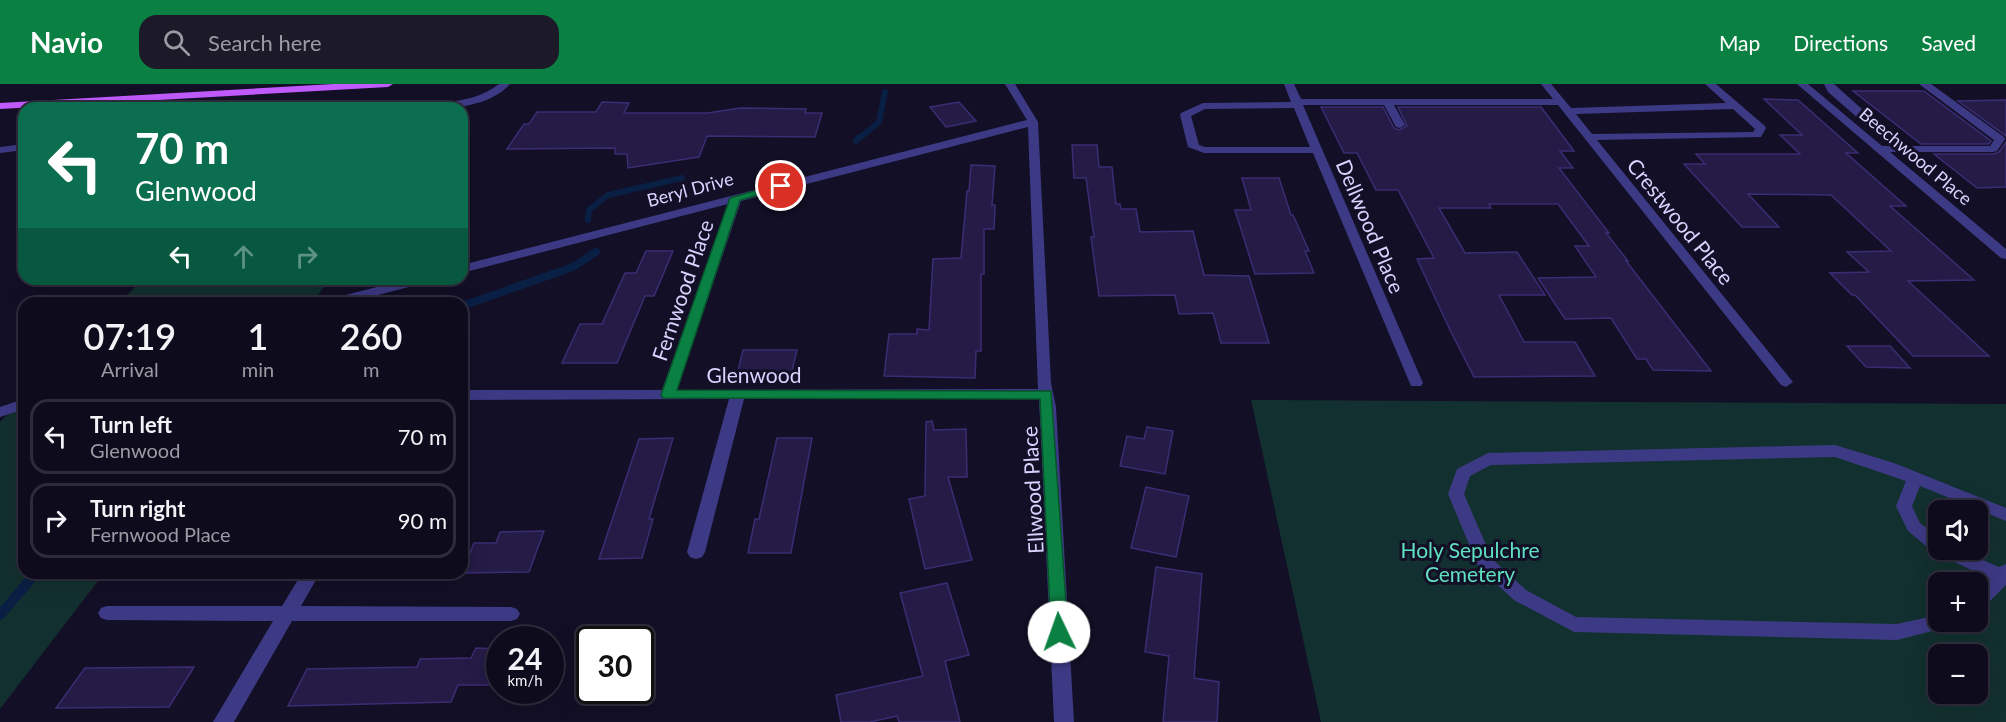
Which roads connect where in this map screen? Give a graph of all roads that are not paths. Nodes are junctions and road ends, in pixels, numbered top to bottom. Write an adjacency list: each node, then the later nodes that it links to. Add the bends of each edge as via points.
1 (388, 84): 10 (main road)
2 (505, 84): 11 (street, via 498,92)
3 (1010, 84): 18 (street, Ellwood Place)
4 (1289, 84): 13 (street, Dellwood Place)
5 (1546, 84): 16 (street, Crestwood Place)
6 (1710, 84): 17 (street)
7 (1802, 84): 22 (street, Beechwood Place)
8 (1829, 84): 23 (street)
9 (1924, 84): 23 (street, via 2000,139 1993,149)
10 (71, 102)
11 (456, 102)
12 (1387, 102): 13 (street); 16 (street); 19 (street)
13 (1298, 104): 25 (street, Dellwood Place); 25 (street, via 1203,106 1185,115 1194,147 1204,150)
14 (18, 105): 15 (main road)
15 (0, 106)
16 (1564, 106): 17 (street); 20 (street, Crestwood Place)
17 (1735, 106): 20 (street, via 1761,128 1757,135)
18 (1033, 122): 26 (street, Beryl Drive); 33 (street, Ellwood Place)
19 (1400, 124)
20 (1589, 137): 31 (street, Crestwood Place)
21 (18, 148): 24 (street)
22 (1880, 149): 23 (street); 27 (street, Beechwood Place)
23 (1900, 149)
24 (0, 150)
25 (1317, 150): 32 (street, Dellwood Place)
26 (735, 198): 28 (street, Beryl Drive); 35 (street, Fernwood Place)
27 (2006, 255)
28 (468, 267)
29 (400, 285): 30 (street)
30 (354, 297)
31 (1786, 382)
32 (1416, 383)
33 (1046, 394): 36 (street, Glenwood); 52 (street, Ellwood Place)
34 (468, 395): 35 (street, Glenwood)
35 (668, 395): 36 (street, Glenwood)
36 (738, 395): 42 (street)
37 (18, 406): 38 (street)
38 (0, 412)
39 (1915, 478): 40 (street); 41 (street, via 1904,506 1914,527); 50 (street, via 1835,451 1488,459 1463,473 1456,494 1485,563 1520,595 1574,624 1897,632)
40 (2006, 515)
41 (1928, 538)
42 (696, 552)
43 (1970, 560): 44 (street)
44 (2005, 574): 46 (street)
45 (307, 579): 48 (street)
46 (1988, 592)
47 (107, 613): 48 (street)
48 (287, 614): 49 (street); 51 (street)
49 (511, 614)
50 (1928, 625)
51 (223, 722)
52 (1064, 722)

